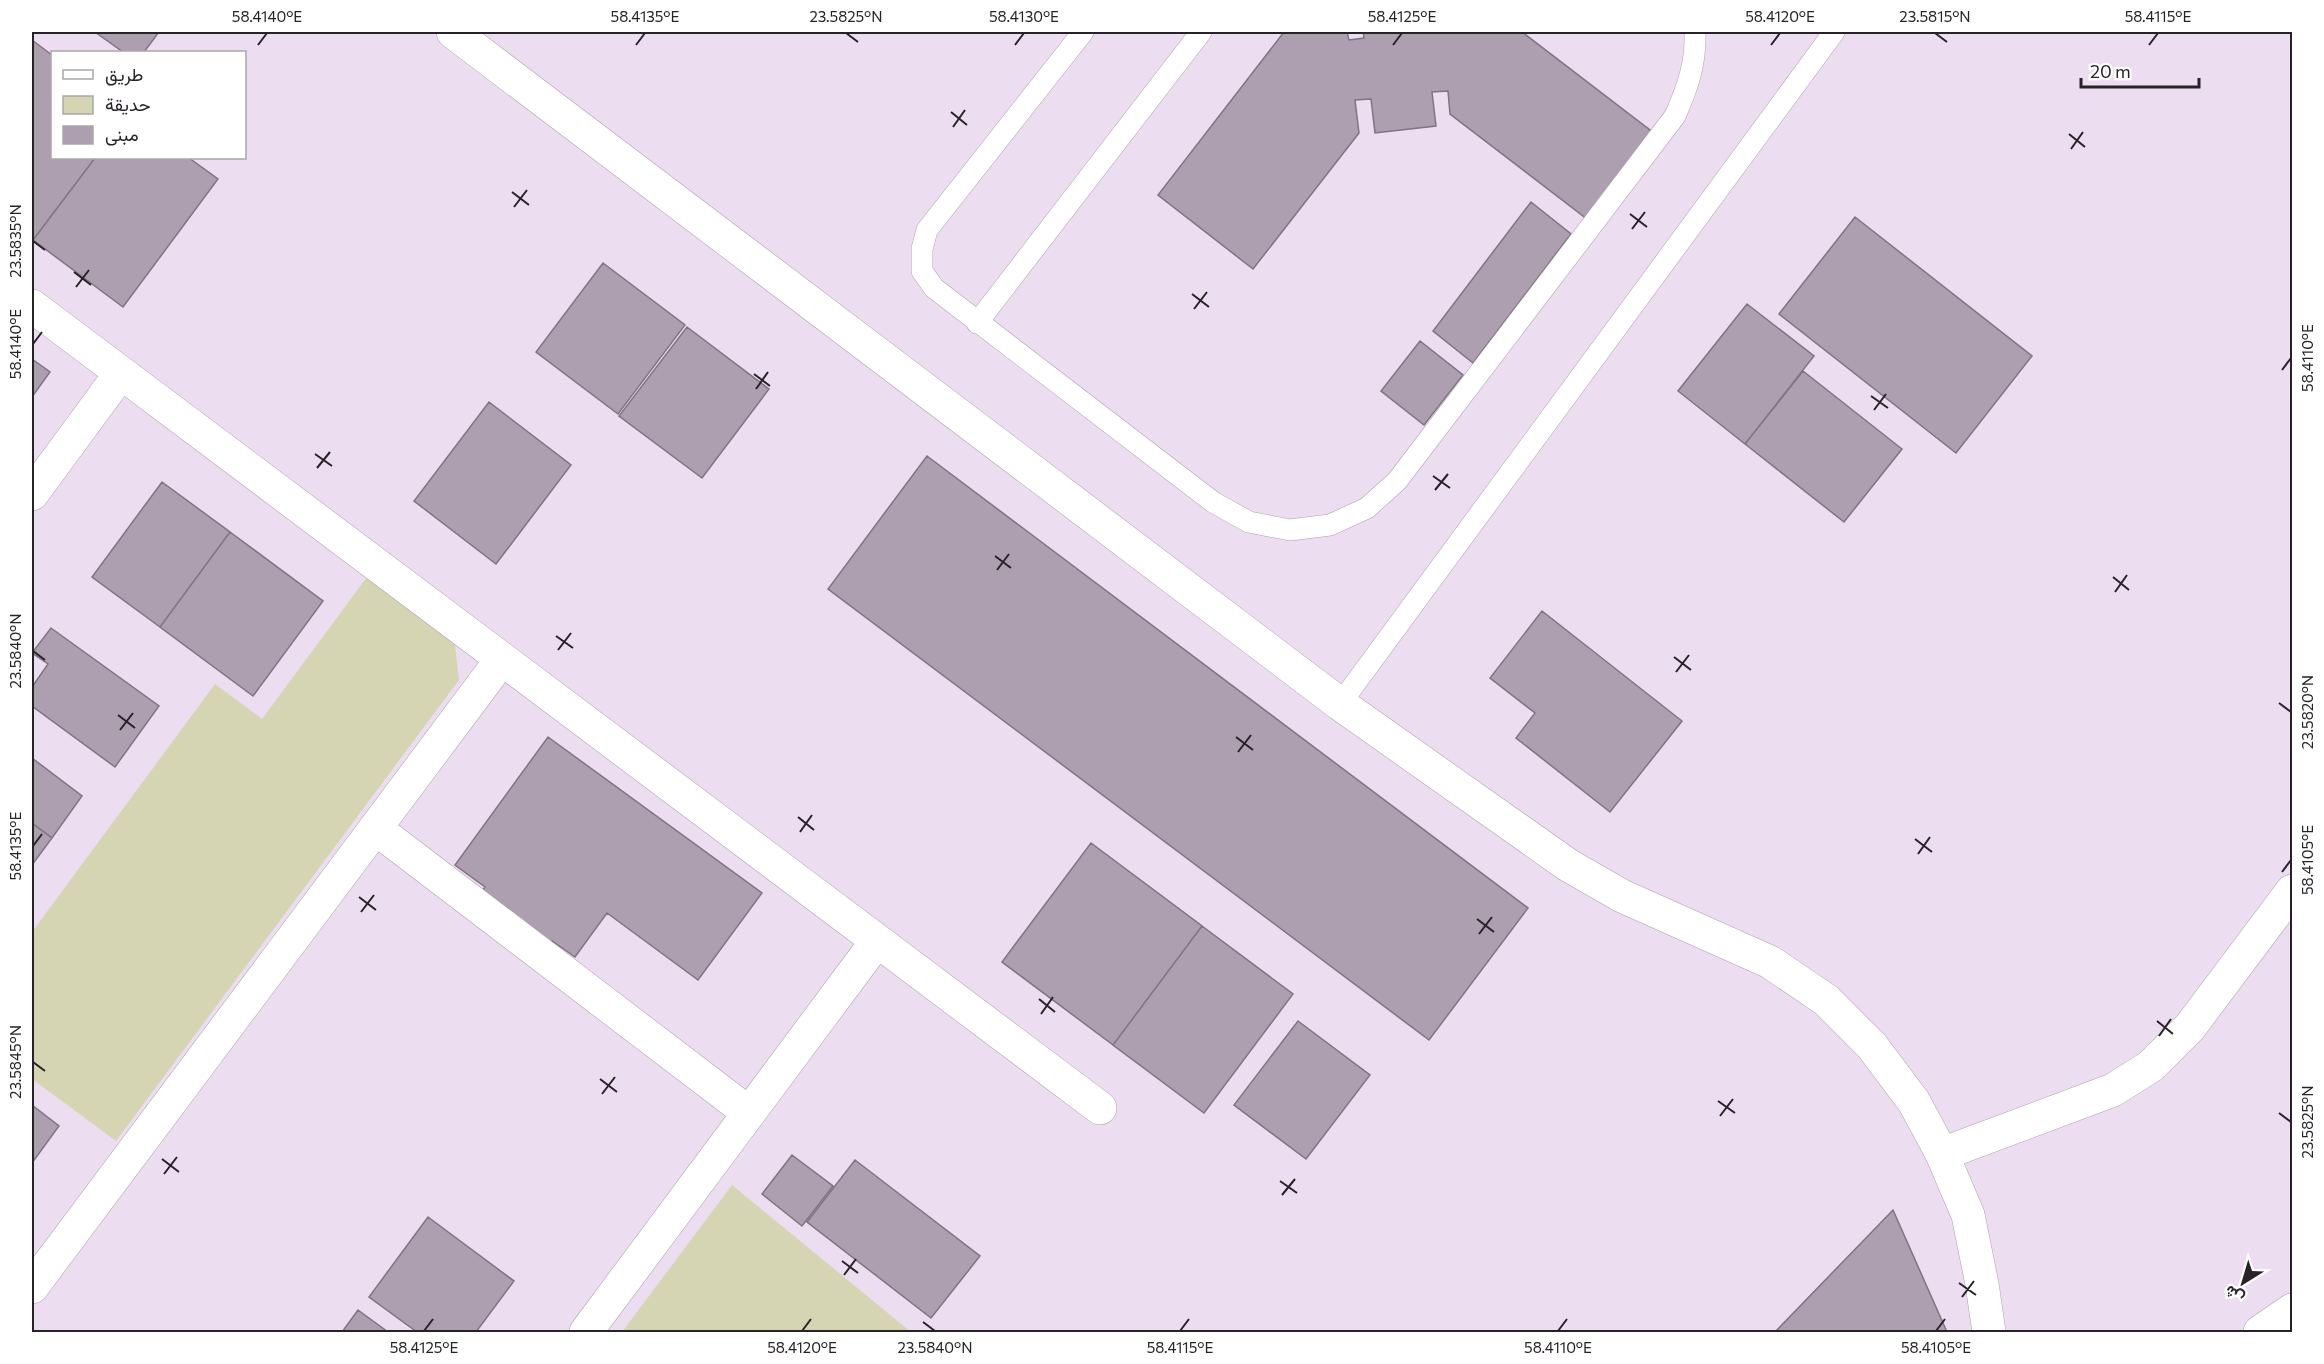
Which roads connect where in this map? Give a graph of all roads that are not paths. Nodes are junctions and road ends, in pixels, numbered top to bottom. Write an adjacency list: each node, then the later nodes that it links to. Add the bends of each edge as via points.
1 (453, 32): 11 (street)
2 (1083, 32): 7 (lane, via 927,230 922,271 934,288)
3 (1201, 32): 7 (lane)
4 (1695, 32): 7 (lane, via 1689,86 1675,116 1397,481 1367,508 1330,525 1290,530 1249,522 1213,502)
5 (1834, 32): 11 (lane)
6 (32, 306): 8 (street)
7 (977, 323)
8 (121, 373): 9 (street); 10 (street)
9 (32, 494)
10 (502, 659): 12 (street); 14 (street)
11 (1340, 705): 17 (street, via 1568,865 1622,896 1770,962 1826,1000 1872,1046 1914,1102)
12 (375, 828): 16 (street); 18 (street)
13 (2292, 891): 17 (street, via 2190,1027 2151,1066 2113,1090)
14 (877, 941): 15 (street); 16 (street)
15 (1100, 1108)
16 (749, 1113): 20 (street)
17 (1942, 1154): 21 (street, via 1968,1215)
18 (32, 1287)
19 (2292, 1310): 22 (street)
20 (586, 1332)
21 (1989, 1332)
22 (2260, 1332)

